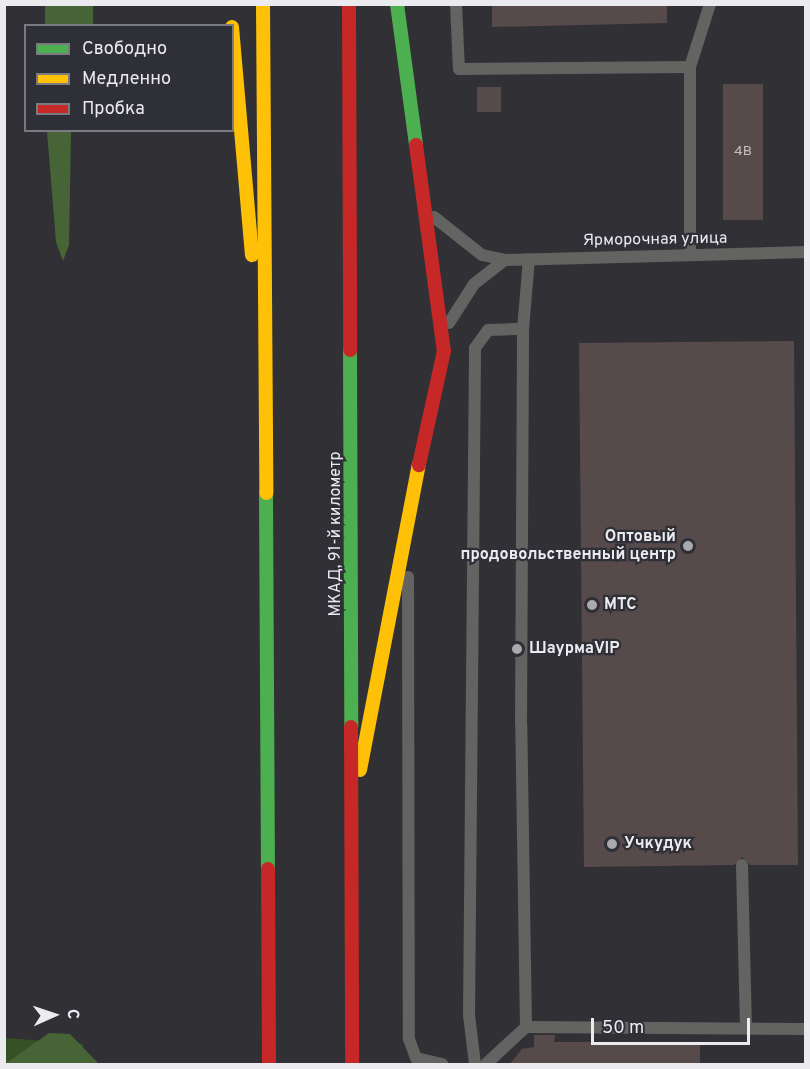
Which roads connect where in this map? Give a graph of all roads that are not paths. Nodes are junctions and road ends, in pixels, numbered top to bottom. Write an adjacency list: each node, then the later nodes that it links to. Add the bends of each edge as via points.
1 (263, 4): 15 (main road)
2 (348, 4): 17 (main road, МКАД, 91-й километр)
3 (397, 4): 8 (main road, via 404,86)
4 (456, 4): 7 (lane, via 459,69)
5 (710, 4): 7 (lane)
6 (234, 45): 15 (main road)
7 (690, 67): 10 (lane)
8 (429, 212): 12 (lane, via 482,255); 14 (main road)
9 (806, 252): 10 (lane, Ярморочная улица)
10 (690, 255): 11 (lane, Ярморочная улица)
11 (529, 259): 12 (lane, Ярморочная улица); 13 (lane)
12 (505, 260): 14 (lane, via 474,284 453,310)
13 (523, 329): 19 (lane); 25 (lane, via 488,330 475,348 469,1016)
14 (444, 340): 16 (main road)
15 (266, 414): 22 (main road)
16 (408, 524): 17 (main road); 24 (lane, via 409,1039 416,1058)
17 (352, 814): 23 (main road, МКАД, 91-й километр)
18 (742, 865): 20 (lane)
19 (526, 1027): 20 (lane); 26 (lane)
20 (746, 1028): 21 (lane)
21 (806, 1029)
22 (269, 1065)
23 (352, 1065)
24 (442, 1065)
25 (475, 1065)
26 (486, 1065)

